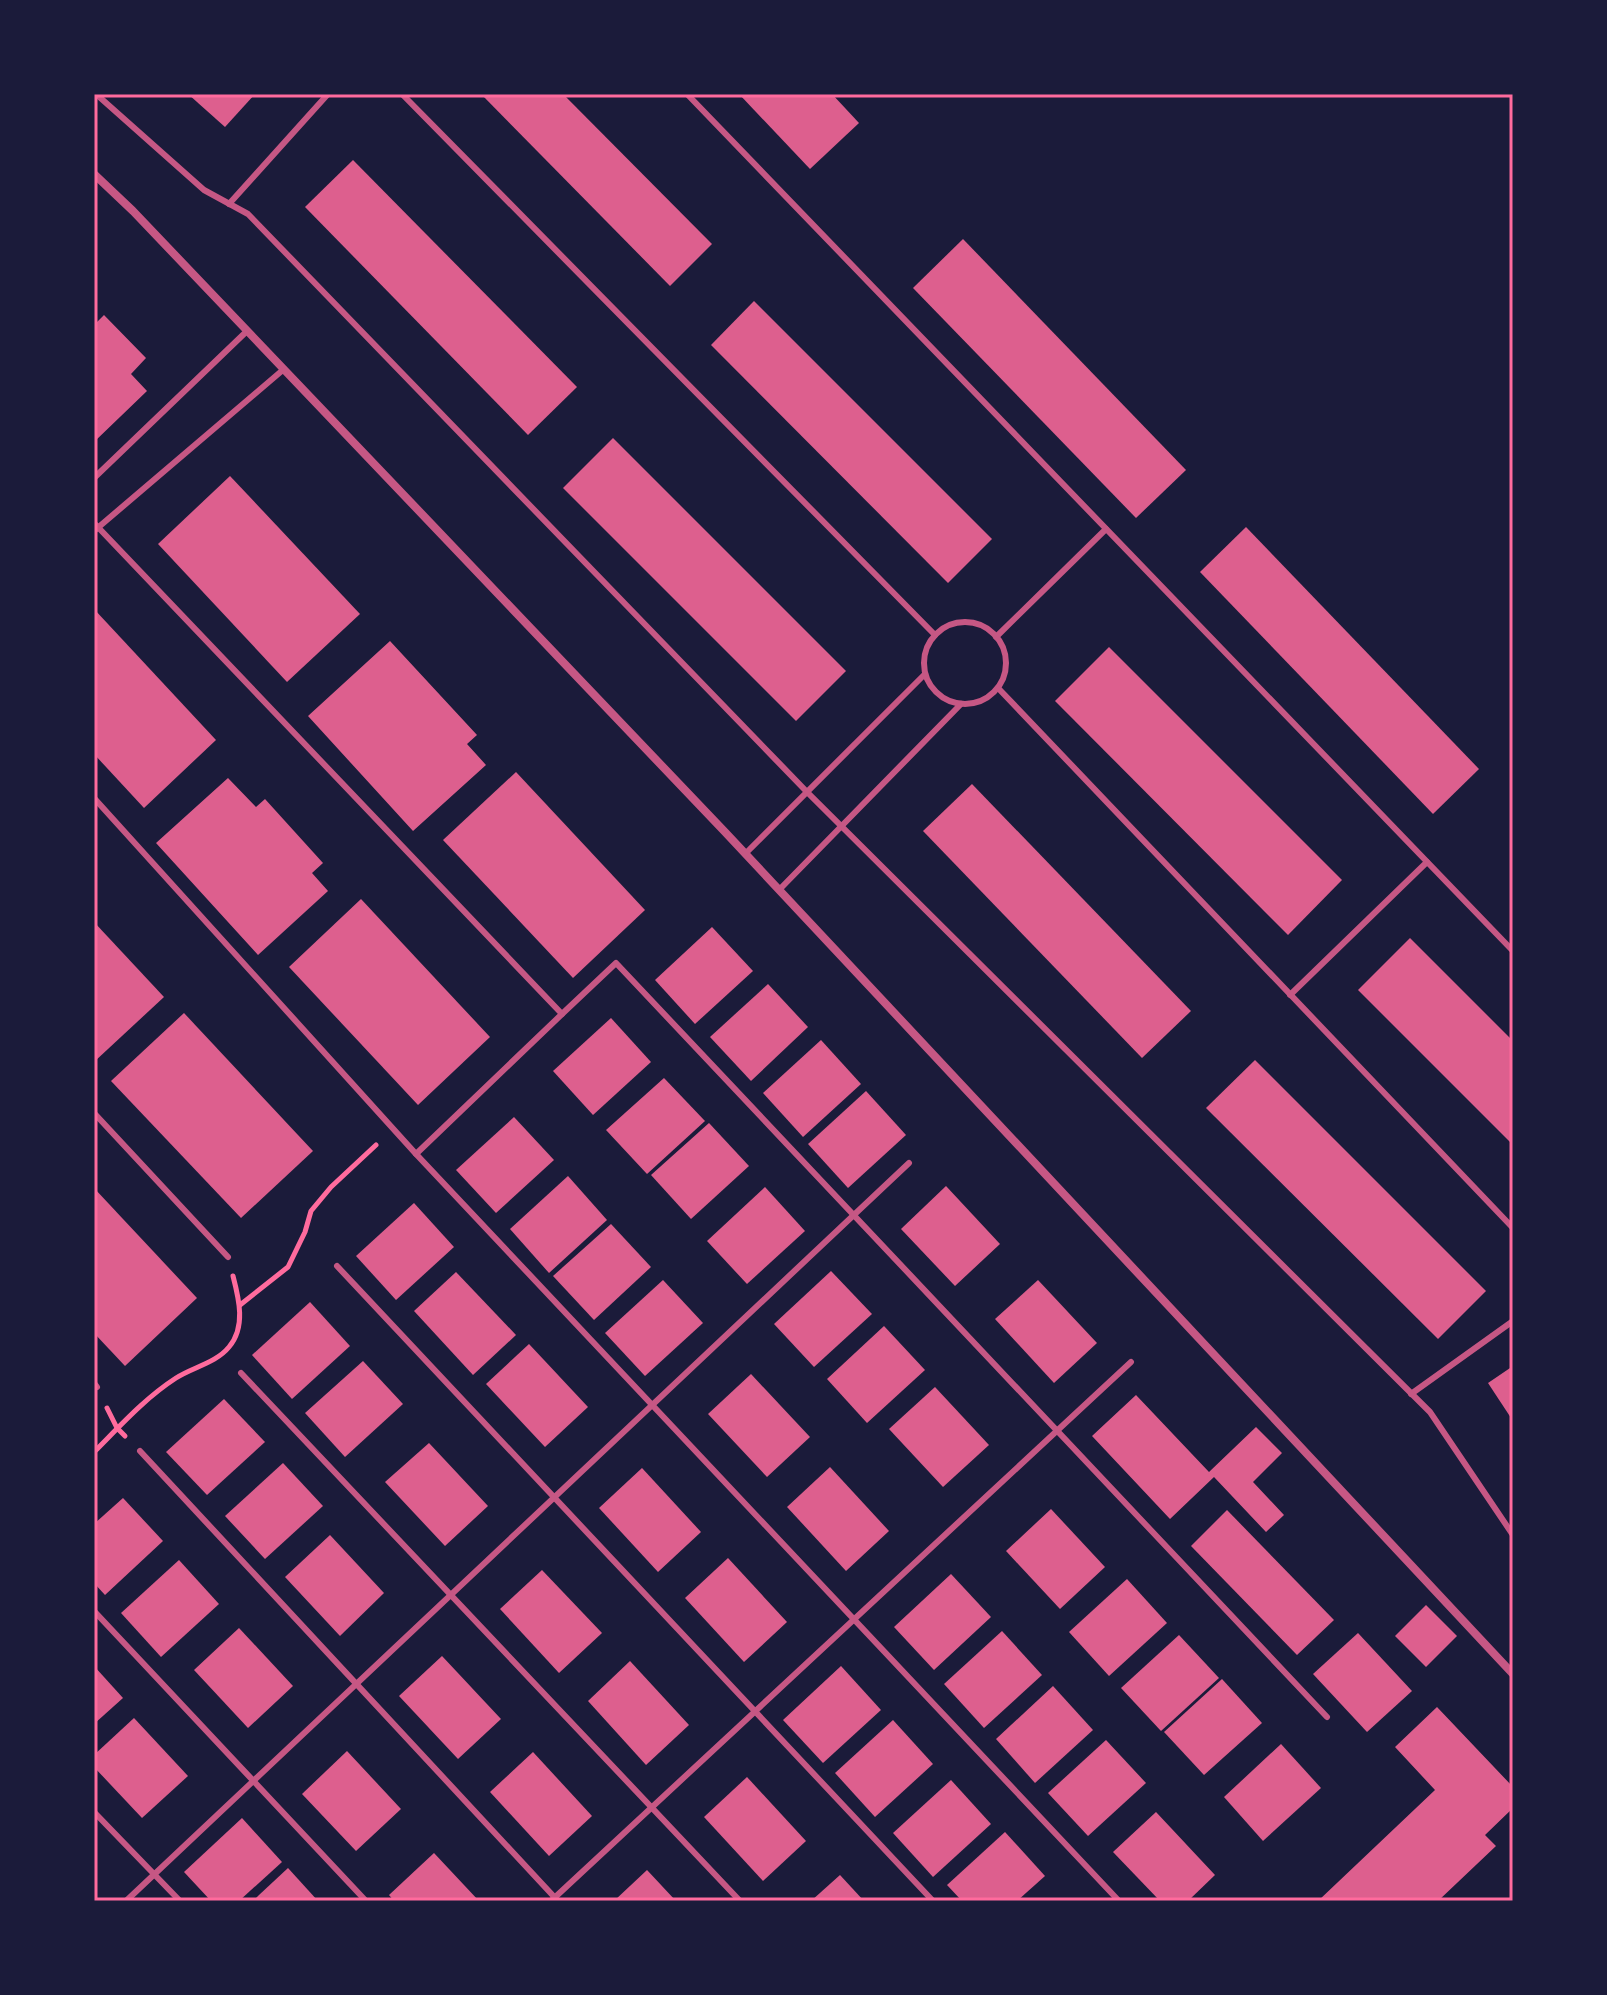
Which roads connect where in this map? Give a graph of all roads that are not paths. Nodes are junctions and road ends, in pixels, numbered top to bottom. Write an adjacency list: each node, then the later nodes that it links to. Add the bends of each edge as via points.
1 (96, 94): 6 (lane, via 204,190)
2 (328, 94): 6 (lane)
3 (402, 94): 12 (lane)
4 (687, 94): 11 (lane)
5 (94, 174): 7 (street)
6 (229, 204): 17 (lane, via 248,214)
7 (247, 331): 8 (street); 9 (lane)
8 (284, 369): 10 (lane); 20 (street)
9 (94, 478)
10 (95, 527): 25 (lane)
11 (1106, 529): 13 (lane); 21 (lane)
12 (935, 635): 13 (lane, via 946,627 973,623); 14 (lane, via 927,647)
13 (996, 637): 15 (lane, via 1006,663)
14 (925, 674): 16 (lane, via 938,695); 17 (lane)
15 (998, 688): 16 (lane, via 975,704); 24 (lane)
16 (961, 704): 19 (lane)
17 (807, 792): 19 (lane); 20 (lane)
18 (94, 801): 27 (lane)
19 (841, 826): 22 (lane); 36 (lane)
20 (745, 854): 22 (street)
21 (1427, 862): 23 (lane); 24 (lane)
22 (779, 890): 45 (street)
23 (1513, 951)
24 (1290, 995): 30 (lane)
25 (562, 1014): 27 (lane); 29 (lane, via 616,963)
26 (94, 1113): 31 (lane)
27 (416, 1154): 37 (lane)
28 (909, 1163): 29 (lane)
29 (853, 1216): 37 (lane); 38 (lane)
30 (1513, 1228)
31 (228, 1257)
32 (337, 1266): 40 (lane)
33 (1513, 1321): 36 (lane)
34 (1131, 1362): 38 (lane)
35 (241, 1373): 42 (lane)
36 (1411, 1394): 41 (lane, via 1430,1412)
37 (653, 1406): 40 (lane); 44 (lane)
38 (1058, 1432): 44 (lane); 48 (lane)
39 (140, 1451): 46 (lane)
40 (555, 1498): 42 (lane); 47 (lane)
41 (1513, 1535)
42 (451, 1595): 46 (lane); 50 (lane)
43 (94, 1611): 49 (lane)
44 (853, 1619): 47 (lane); 59 (lane)
45 (1513, 1674)
46 (356, 1684): 49 (lane); 53 (lane)
47 (755, 1711): 50 (lane); 58 (lane)
48 (1327, 1717)
49 (253, 1781): 52 (lane); 56 (lane)
50 (652, 1807): 53 (lane); 57 (lane)
51 (94, 1812): 52 (lane)
52 (154, 1874): 54 (lane); 55 (lane)
53 (555, 1900)
54 (126, 1901)
55 (180, 1901)
56 (366, 1901)
57 (740, 1901)
58 (933, 1901)
59 (1119, 1901)

